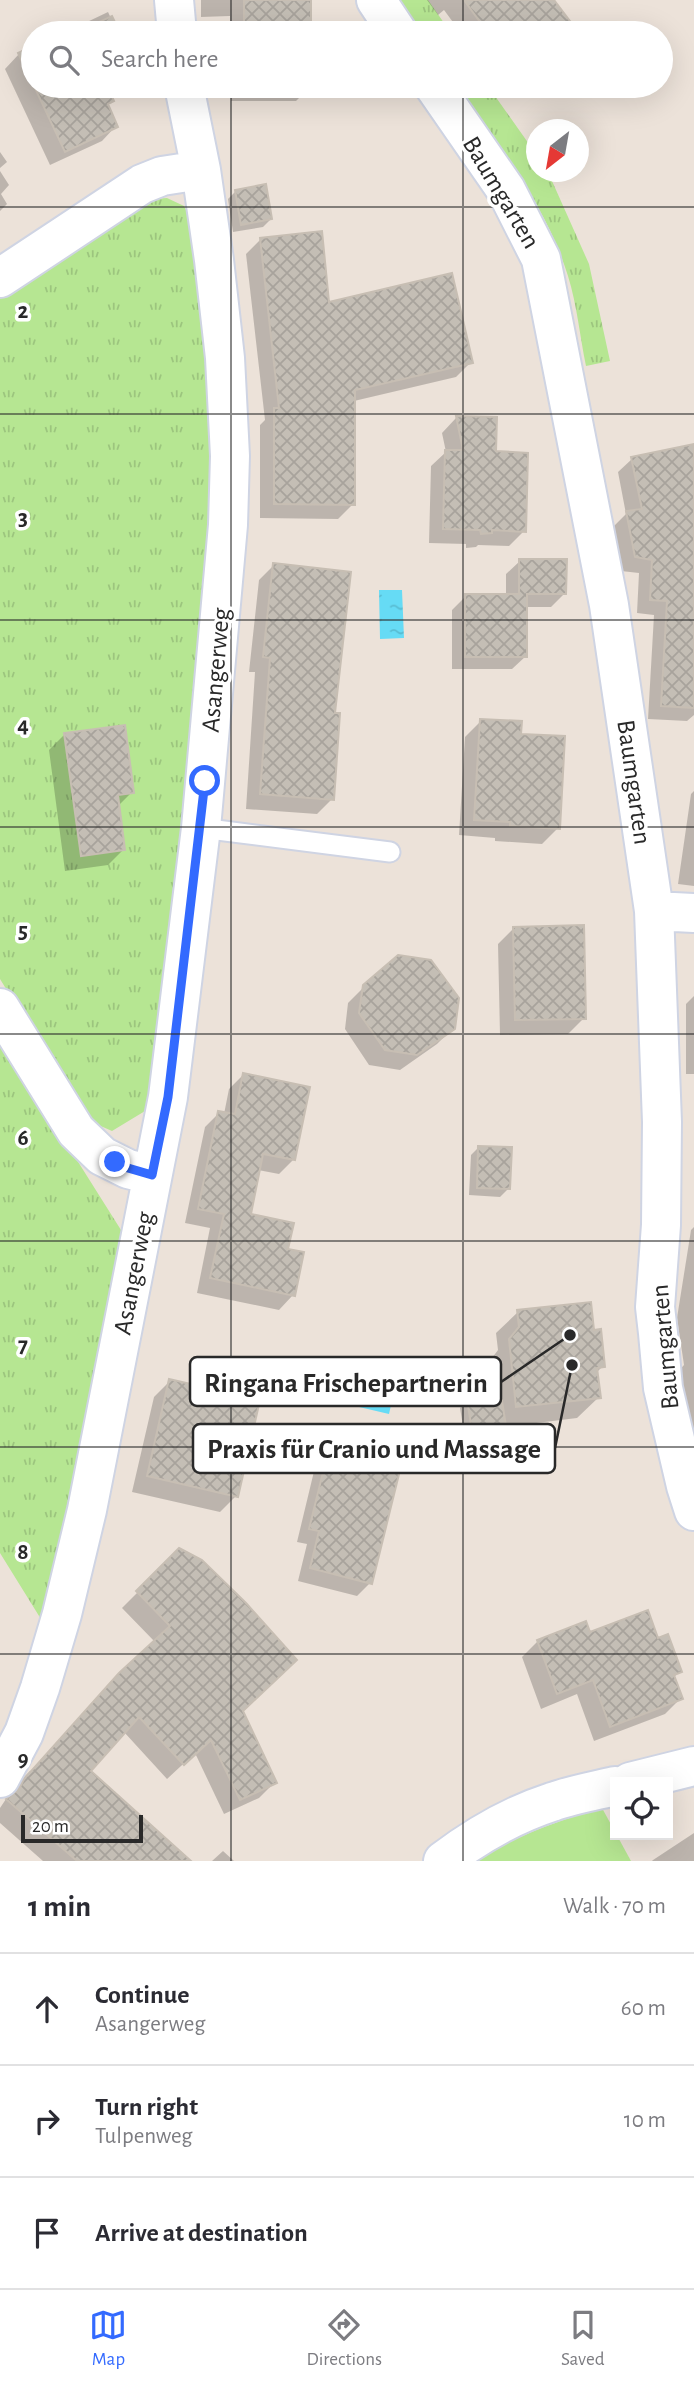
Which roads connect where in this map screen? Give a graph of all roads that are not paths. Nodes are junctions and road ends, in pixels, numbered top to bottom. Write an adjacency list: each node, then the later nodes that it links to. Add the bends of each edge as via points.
1 (174, 0): 3 (street)
2 (376, 0): 4 (street)
3 (176, 21)
4 (390, 21)
5 (186, 98): 7 (street, Asangerweg)
6 (443, 98): 11 (street, Baumgarten, via 506,190 541,259 609,605)
7 (201, 170): 8 (street, via 142,184); 9 (street, Asangerweg, via 225,358 230,456)
8 (0, 278)
9 (201, 828): 10 (lane); 14 (street, Asangerweg, via 168,1097)
10 (390, 852)
11 (654, 911): 12 (street); 15 (street, Baumgarten, via 662,1122 655,1307 663,1388)
12 (694, 913)
13 (0, 1008): 14 (street, via 76,1131 102,1156)
14 (152, 1175): 18 (street, Asangerweg, via 87,1510 62,1614 24,1733)
15 (694, 1511)
16 (694, 1766): 17 (street)
17 (650, 1777)
18 (0, 1778)
19 (610, 1787): 20 (street, via 552,1802 510,1819)
20 (443, 1861)

